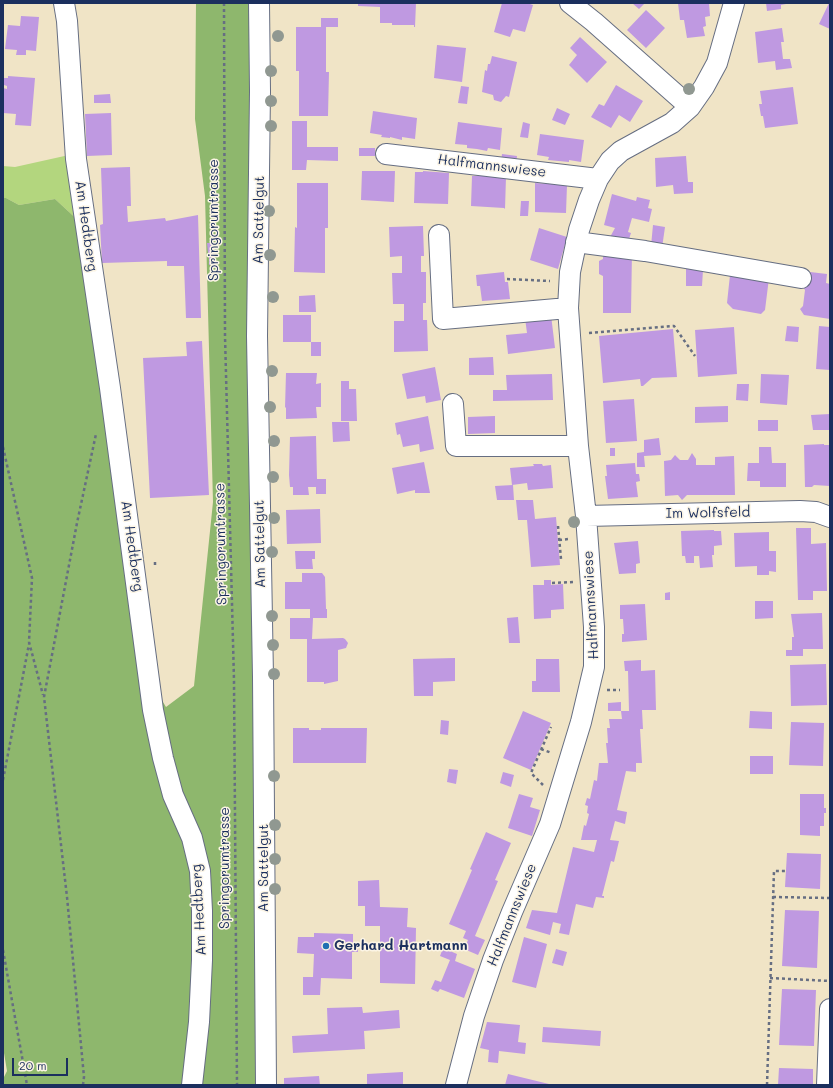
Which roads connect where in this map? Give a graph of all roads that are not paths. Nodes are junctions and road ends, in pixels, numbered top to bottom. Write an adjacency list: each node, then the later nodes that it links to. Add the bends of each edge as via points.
1 (64, 3): 17 (street, Am Hedtberg, via 76,159 153,710 173,795 192,838 200,872 202,960)
2 (259, 3): 18 (street, Am Sattelgut, via 257,344)
3 (570, 3): 5 (street)
4 (734, 3): 5 (street, Halfmannswiese, via 717,63)
5 (690, 107): 7 (street, Halfmannswiese, via 668,126 617,154)
6 (386, 154): 7 (street, Halfmannswiese)
7 (598, 179): 9 (street, Halfmannswiese)
8 (439, 235): 11 (street, via 443,320)
9 (576, 242): 10 (street, via 645,251); 11 (street, Halfmannswiese, via 569,282)
10 (801, 278)
11 (568, 308): 13 (street, Halfmannswiese)
12 (453, 404): 13 (street, via 456,446)
13 (578, 446): 14 (street, Halfmannswiese)
14 (586, 516): 15 (street, Im Wolfsfeld, via 800,511 816,512); 19 (street, Halfmannswiese, via 594,627 594,667 590,688 550,824 493,960 474,1016)
15 (830, 517)
16 (830, 1009): 20 (street)
17 (192, 1085)
18 (266, 1085)
19 (456, 1085)
20 (827, 1085)

